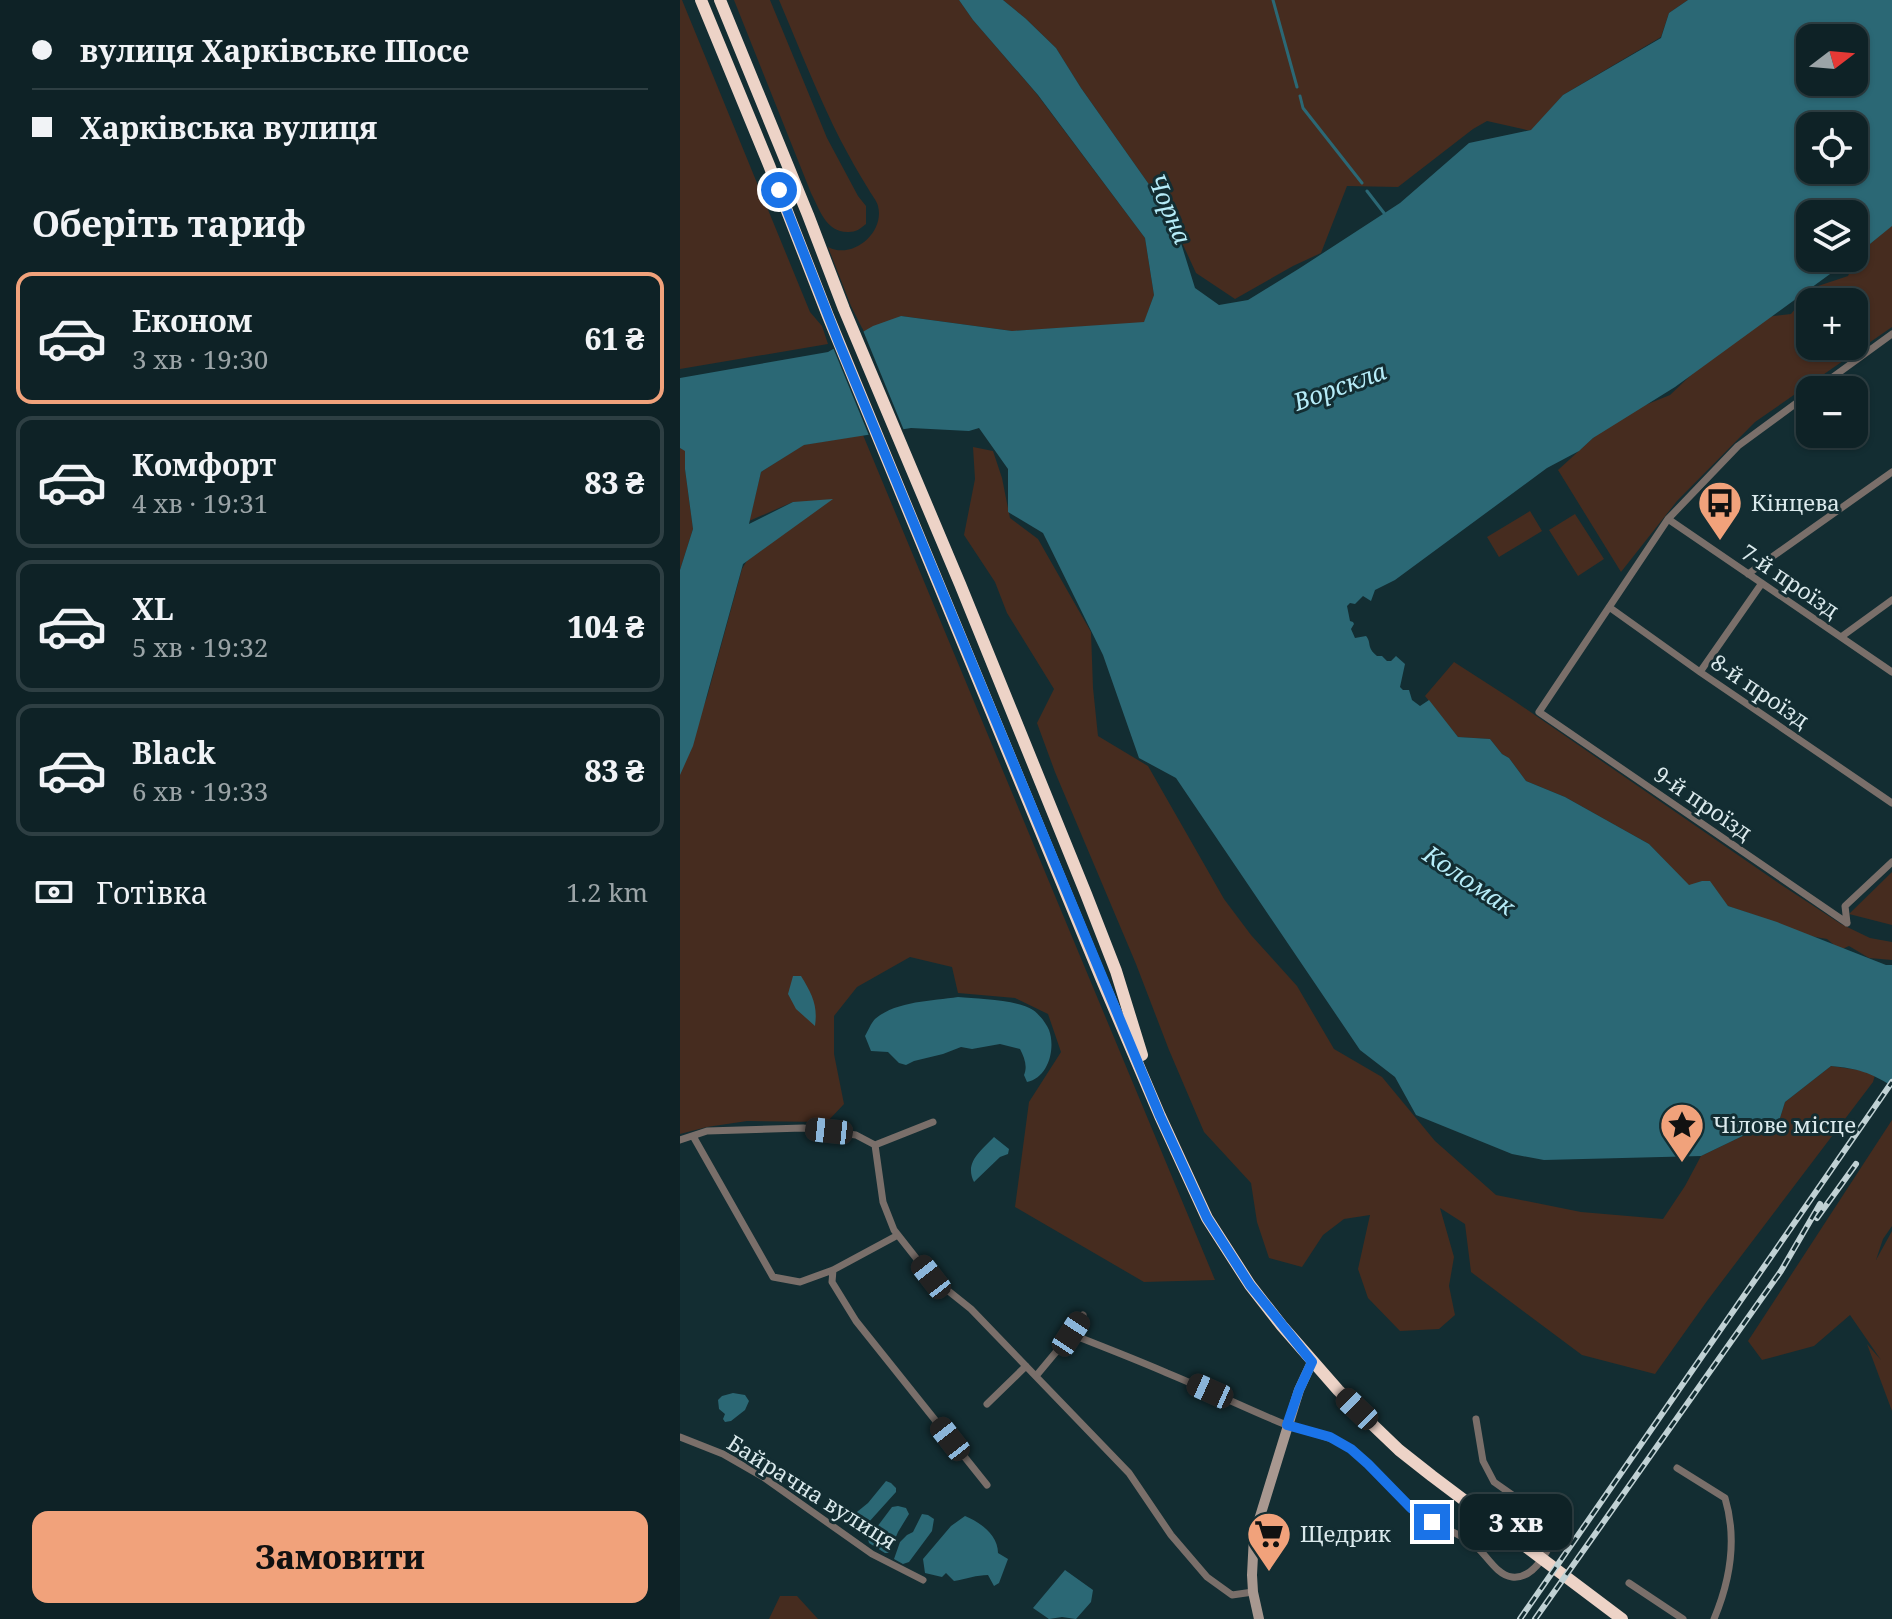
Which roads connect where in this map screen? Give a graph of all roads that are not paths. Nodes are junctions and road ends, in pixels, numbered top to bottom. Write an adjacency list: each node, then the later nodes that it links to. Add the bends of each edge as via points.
1 (701, 0): 17 (highway)
2 (720, 0): 17 (highway, via 1116,971)
3 (1892, 334): 4 (street)
4 (1834, 376)
5 (1796, 404): 7 (street, via 1738,446)
6 (1892, 472): 8 (street)
7 (1668, 519): 8 (street, 7-й проїзд); 11 (street)
8 (1748, 574): 9 (street, 7-й проїзд)
9 (1762, 583): 12 (street, 7-й проїзд); 13 (street)
10 (1892, 600): 12 (street)
11 (1609, 607): 13 (street, 8-й проїзд); 16 (street, 9-й проїзд, via 1539,712 1847,923 1845,906)
12 (1841, 637): 14 (street, 7-й проїзд)
13 (1700, 672): 15 (street, 8-й проїзд)
14 (1892, 672)
15 (1892, 803)
16 (1892, 862)
17 (1160, 1116): 26 (highway, via 1207,1218 1250,1285)
18 (933, 1122): 21 (street)
19 (693, 1136): 20 (street); 21 (street, via 803,1128 856,1135); 23 (street, via 773,1277 800,1282)
20 (680, 1140)
21 (875, 1145): 22 (street, via 883,1202)
22 (898, 1235): 23 (street); 27 (street, via 931,1277)
23 (833, 1270): 34 (street, via 832,1282 856,1321)
24 (1083, 1315): 25 (street)
25 (1071, 1334): 28 (street); 31 (street)
26 (1312, 1362): 31 (street); 39 (highway, via 1399,1450)
27 (1026, 1366): 28 (street); 29 (street)
28 (1036, 1376): 37 (street, via 1129,1473 1207,1577 1232,1595)
29 (987, 1404)
30 (1476, 1419): 31 (street, via 1483,1461 1494,1482 1558,1527 1532,1572 1501,1574 1473,1543 1411,1508 1351,1449)
31 (1287, 1425): 37 (street, via 1254,1536)
32 (680, 1437): 35 (street, Байрачна вулиця, via 763,1477 872,1554)
33 (1677, 1468): 41 (street, via 1725,1498 1731,1517 1730,1571)
34 (987, 1485)
35 (923, 1580)
36 (1629, 1583): 40 (street)
37 (1253, 1592): 38 (street)
38 (1259, 1619)
39 (1622, 1619)
40 (1683, 1619)
41 (1714, 1619)

